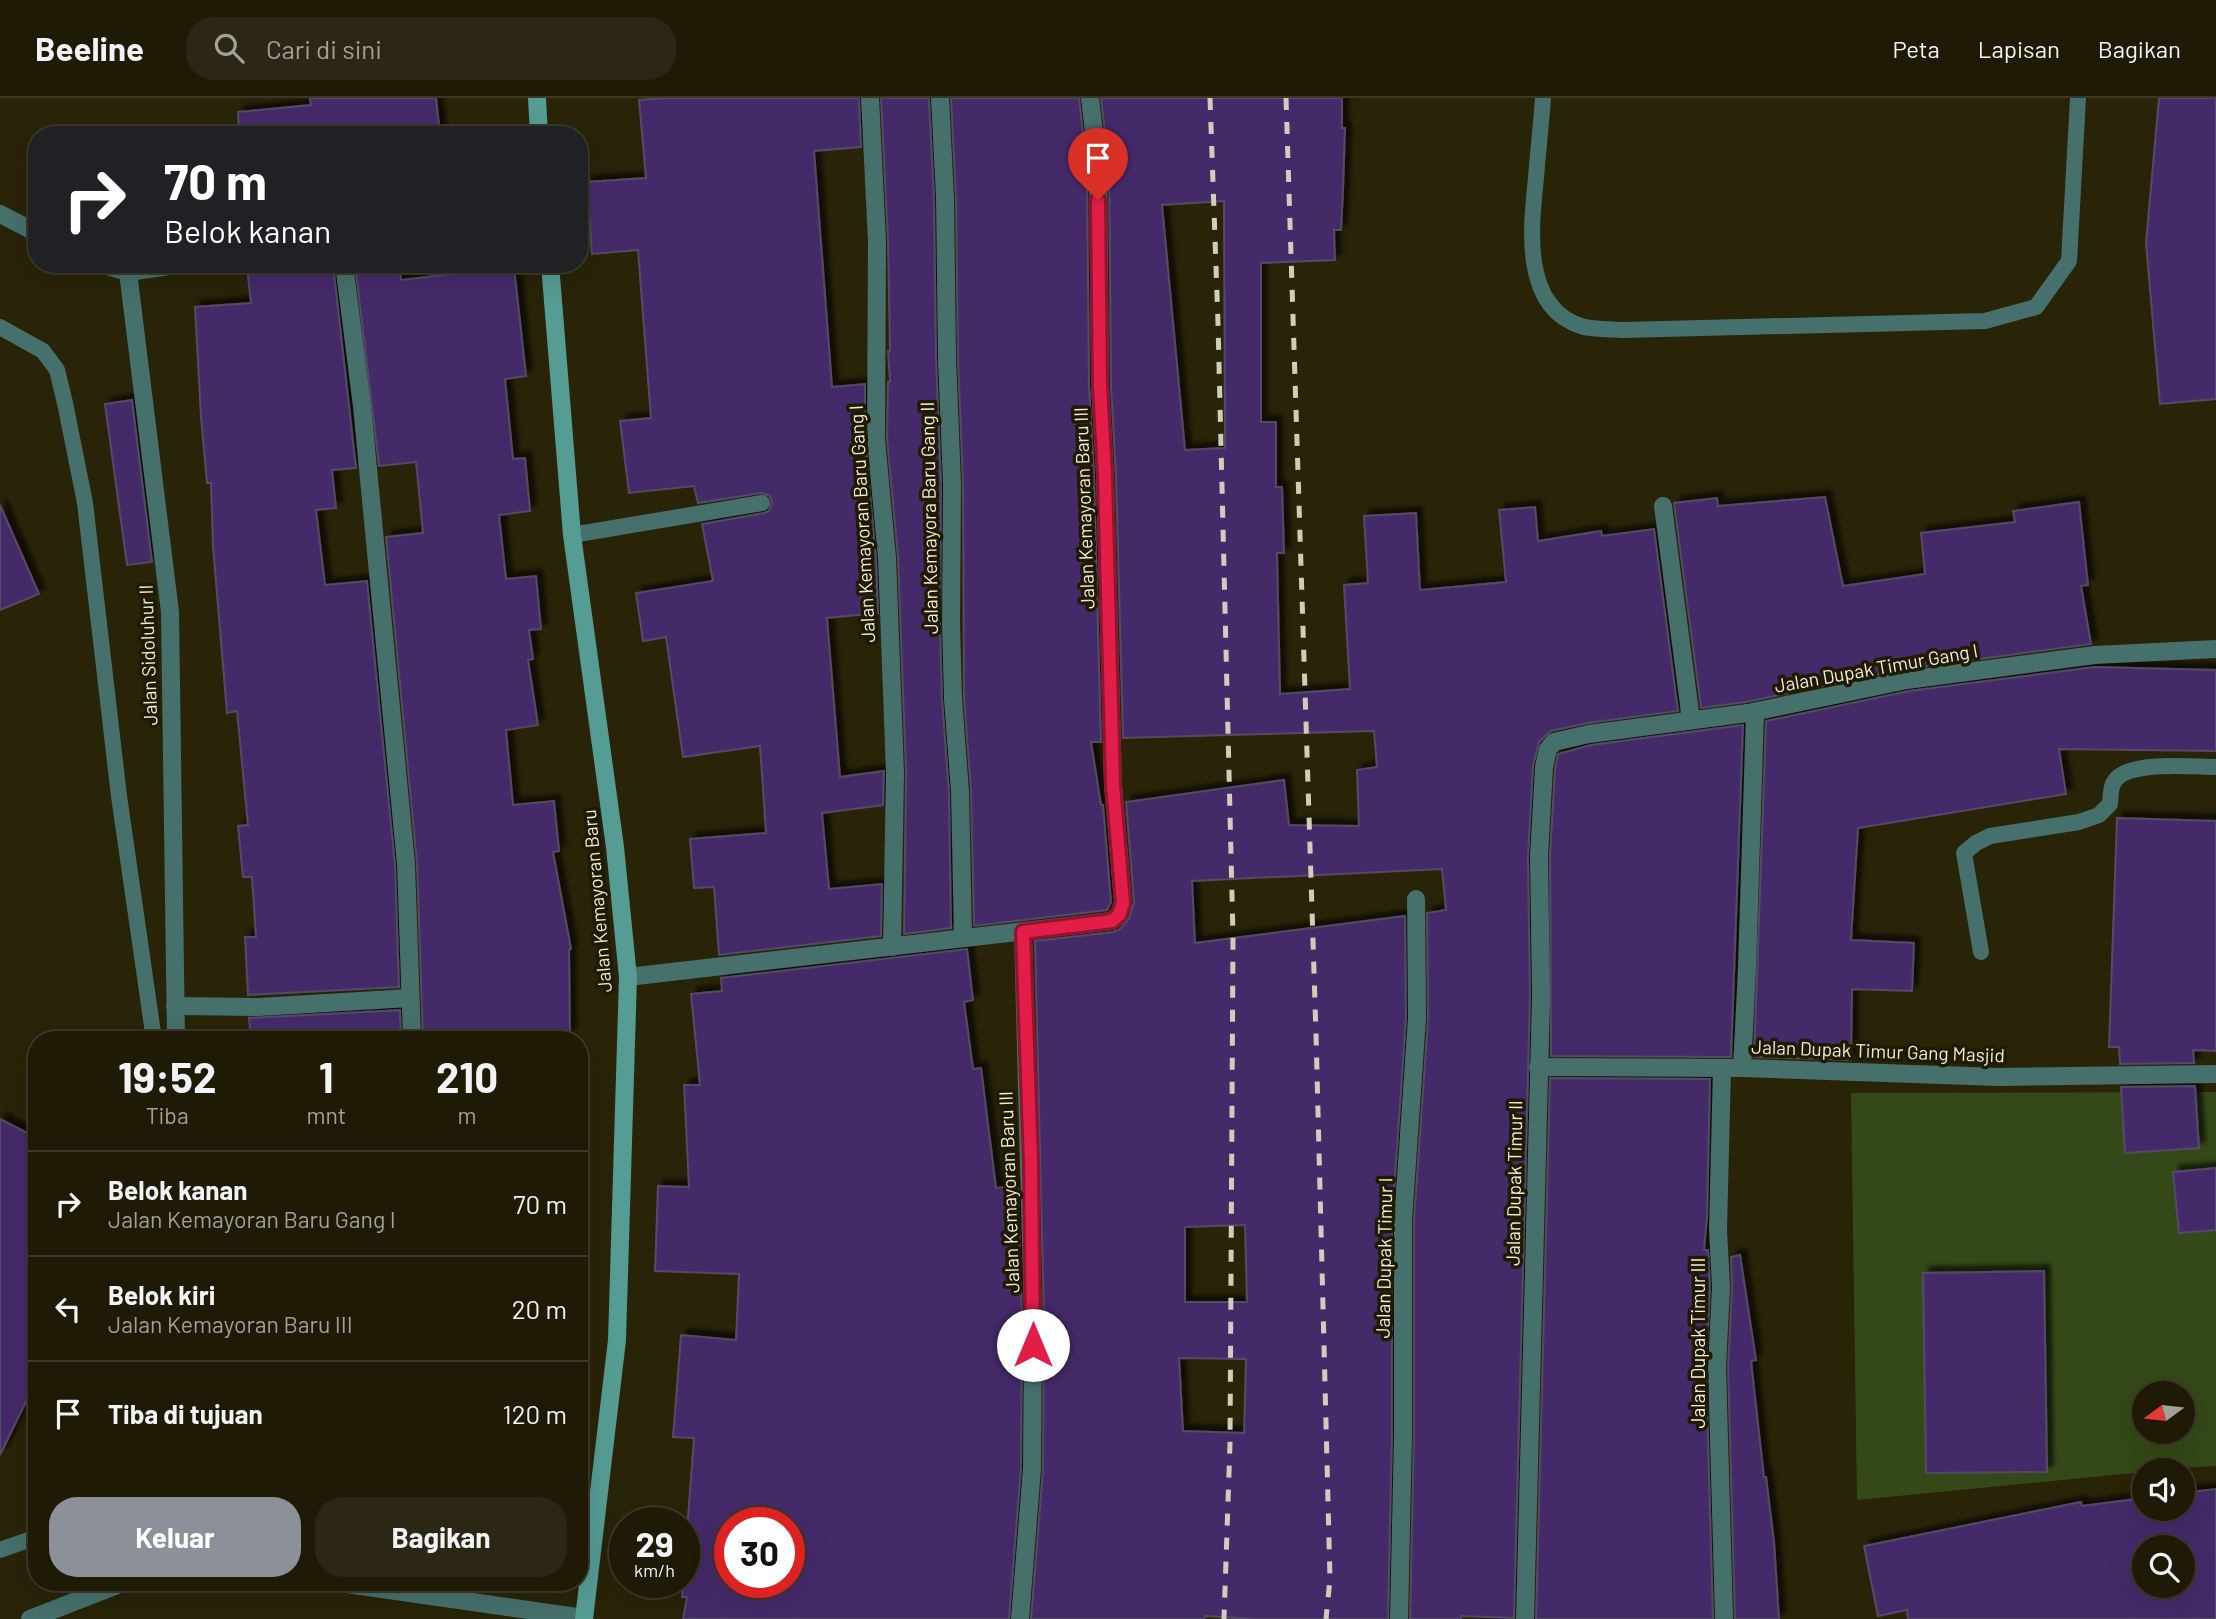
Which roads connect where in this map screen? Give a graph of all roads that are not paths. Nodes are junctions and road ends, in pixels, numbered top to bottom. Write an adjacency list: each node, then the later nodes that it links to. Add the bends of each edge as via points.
1 (537, 98): 7 (street)
2 (870, 98): 25 (street, Jalan Kemayoran Baru Gang I, via 877,242 876,439 887,558 895,773)
3 (940, 98): 24 (street, Jalan Kemayora Baru Gang II)
4 (1090, 98): 23 (street, Jalan Kemayoran Baru III, via 1098,167 1113,785 1123,903 1112,921)
5 (1543, 98): 6 (lane, via 1532,220 1535,270 1554,309 1564,317 1581,326 1624,330 1985,321 2036,307 2068,261)
6 (2078, 98)
7 (539, 126)
8 (0, 214): 9 (street)
9 (28, 228)
10 (128, 273): 29 (street, Jalan Sidoluhur II, via 170,612)
11 (345, 273): 28 (street, via 406,864)
12 (551, 273): 16 (street, Jalan Kemayoran Baru)
13 (0, 327): 30 (lane, via 43,351 57,370 65,404 85,503 119,796)
14 (762, 503): 16 (lane)
15 (1663, 506): 19 (street)
16 (572, 535): 27 (street, Jalan Kemayoran Baru)
17 (2216, 649): 18 (street, Jalan Dupak Timur Gang I, via 2095,655 1907,680)
18 (1755, 712): 19 (street, Jalan Dupak Timur Gang I); 35 (street)
19 (1691, 720): 20 (street, Jalan Dupak Timur Gang I, via 1589,734 1554,742)
20 (1548, 749): 33 (street, Jalan Dupak Timur II, via 1539,856)
21 (2216, 767): 26 (lane, via 2138,768 2112,783 2110,804 2099,815 1990,836 1976,843 1964,853)
22 (1416, 899): 46 (street, Jalan Dupak Timur I, via 1418,1018 1403,1220)
23 (1023, 932): 24 (street); 45 (street, Jalan Kemayoran Baru III, via 1034,1320 1032,1468)
24 (963, 938): 25 (street)
25 (892, 947): 27 (street)
26 (1981, 952)
27 (628, 977): 39 (street, Jalan Kemayoran Baru, via 617,1340)
28 (410, 998): 29 (street, via 259,1007); 32 (street)
29 (175, 1006): 31 (street, Jalan Sidoluhur II)
30 (153, 1031)
31 (176, 1031)
32 (412, 1031)
33 (1538, 1068): 34 (street, Jalan Dupak Timur Gang Masjid); 47 (street, Jalan Dupak Timur II)
34 (1722, 1068): 35 (street, Jalan Dupak Timur Gang Masjid); 48 (street, Jalan Dupak Timur III, via 1717,1367)
35 (1742, 1068): 36 (street, Jalan Dupak Timur Gang Masjid, via 1998,1077)
36 (2216, 1074)
37 (28, 1540): 38 (lane)
38 (0, 1550)
39 (588, 1585)
40 (102, 1591): 43 (street)
41 (419, 1591): 44 (street)
42 (587, 1591): 44 (street, Jalan Kemayoran Baru)
43 (30, 1619)
44 (584, 1619)
45 (1020, 1619)
46 (1399, 1619)
47 (1525, 1619)
48 (1724, 1619)

